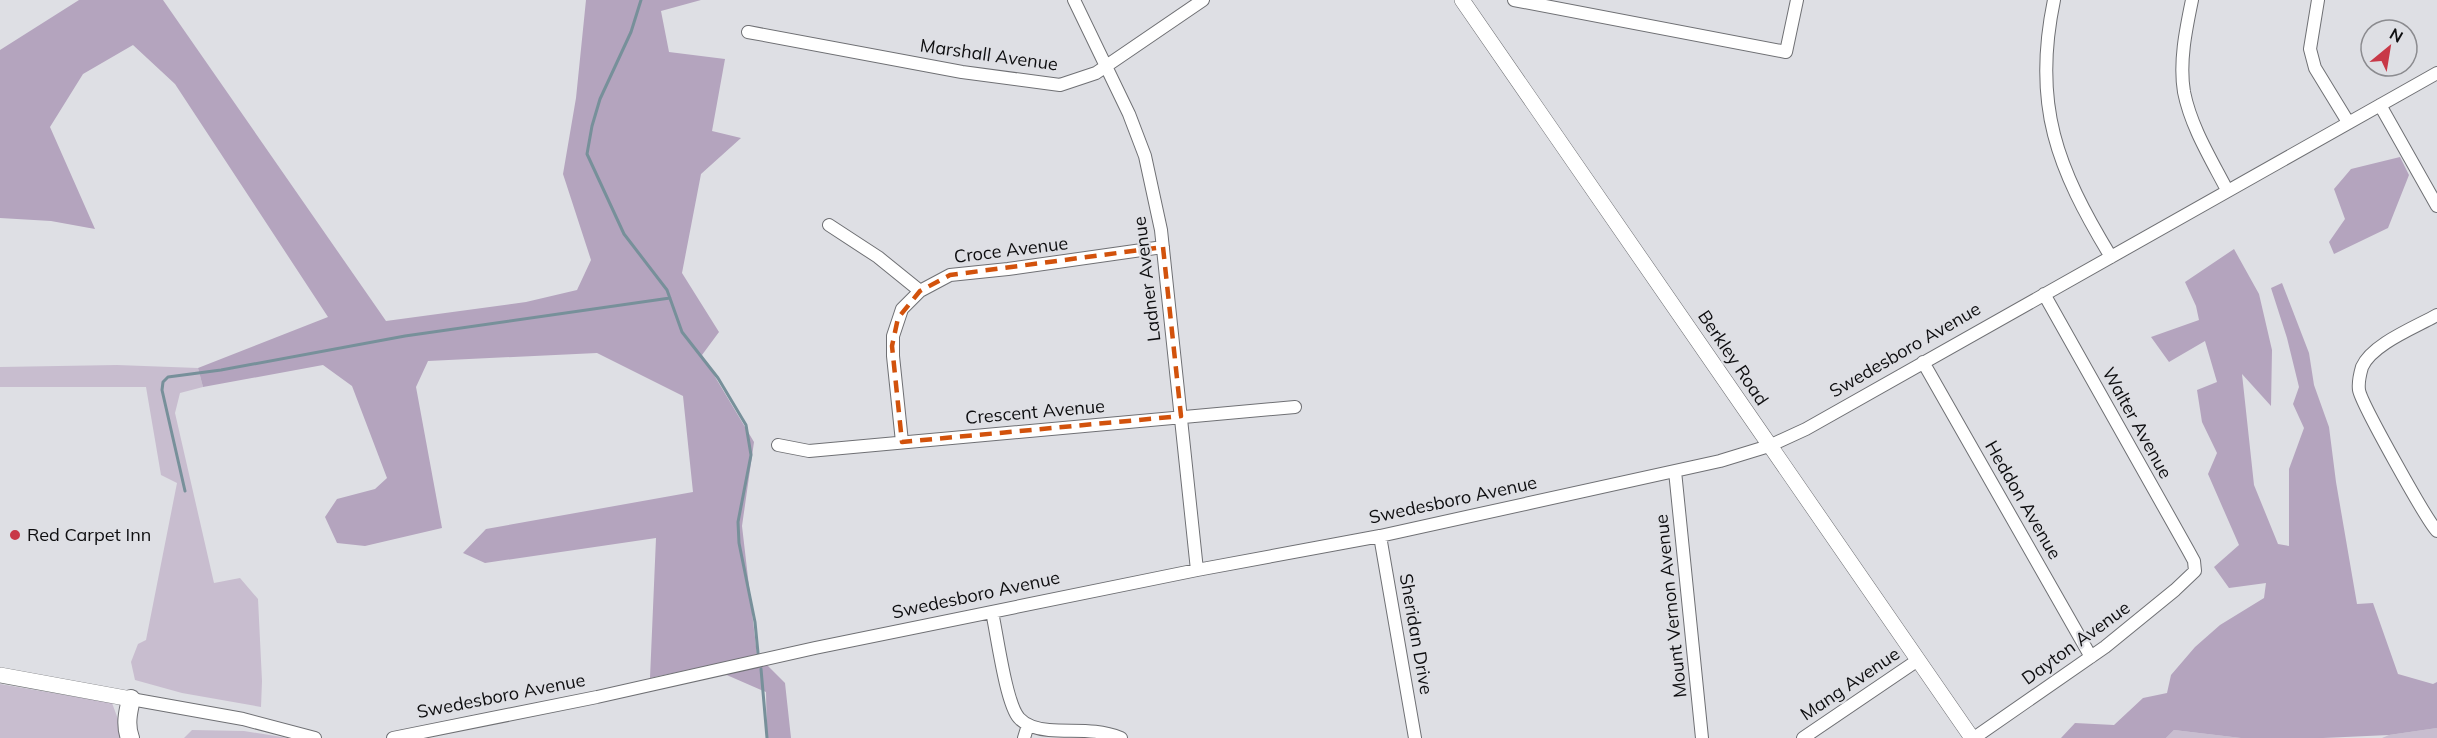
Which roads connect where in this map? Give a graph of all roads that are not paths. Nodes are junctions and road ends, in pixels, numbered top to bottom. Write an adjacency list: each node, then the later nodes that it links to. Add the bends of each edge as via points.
1 (1074, 0): 10 (street, Ladner Avenue)
2 (1203, 0): 10 (street, Marshall Avenue)
3 (1462, 0): 27 (main road, Berkley Road)
4 (1514, 0): 5 (street, via 1786,52)
5 (1797, 0)
6 (2054, 0): 18 (street, via 2046,63 2052,129 2073,192)
7 (2192, 0): 14 (street, via 2183,58 2184,91 2191,115)
8 (2318, 0): 13 (street, via 2310,49 2315,68)
9 (748, 32): 10 (street, Marshall Avenue, via 1039,83 1060,85)
10 (1106, 68): 17 (street, Ladner Avenue, via 1145,156)
11 (2437, 73): 12 (street, Swedesboro Avenue)
12 (2380, 105): 13 (street, Swedesboro Avenue); 15 (street)
13 (2348, 122): 14 (street, Swedesboro Avenue)
14 (2227, 190): 18 (street, Swedesboro Avenue)
15 (2437, 206)
16 (829, 225): 19 (street)
17 (1163, 247): 19 (street, Croce Avenue, via 950,275); 24 (street, Ladner Avenue)
18 (2111, 257): 20 (street, Swedesboro Avenue)
19 (920, 291): 25 (street, Croce Avenue, via 902,309 893,336)
20 (2044, 294): 22 (street, Swedesboro Avenue); 32 (street, Walter Avenue, via 2194,561)
21 (2437, 315): 29 (street, via 2369,356 2359,390)
22 (1923, 362): 27 (street, Swedesboro Avenue); 34 (street, Heddon Avenue)
23 (1295, 407): 24 (street, Crescent Avenue)
24 (1181, 416): 25 (street, Crescent Avenue); 31 (street, Ladner Avenue)
25 (902, 442): 26 (street, Crescent Avenue, via 810,451)
26 (778, 445)
27 (1769, 446): 28 (street, Swedesboro Avenue); 35 (main road, Berkley Road)
28 (1675, 471): 30 (street, Swedesboro Avenue); 45 (street, Mount Vernon Avenue)
29 (2437, 531)
30 (1380, 536): 31 (street, Swedesboro Avenue); 44 (street, Sheridan Drive)
31 (1197, 570): 33 (street, Swedesboro Avenue)
32 (2194, 571): 34 (street, Dayton Avenue)
33 (992, 612): 38 (street, via 1012,704); 41 (street, Swedesboro Avenue)
34 (2091, 657): 47 (street, Dayton Avenue)
35 (1918, 660): 46 (street, Mang Avenue); 47 (main road, Berkley Road)
36 (0, 675): 37 (main road)
37 (131, 699): 39 (highway, via 127,723); 40 (street, via 214,713)
38 (1028, 725): 42 (street); 43 (street, via 1100,730)
39 (130, 738)
40 (315, 738)
41 (393, 738)
42 (1024, 738)
43 (1121, 738)
44 (1415, 738)
45 (1702, 738)
46 (1803, 738)
47 (1973, 738)

